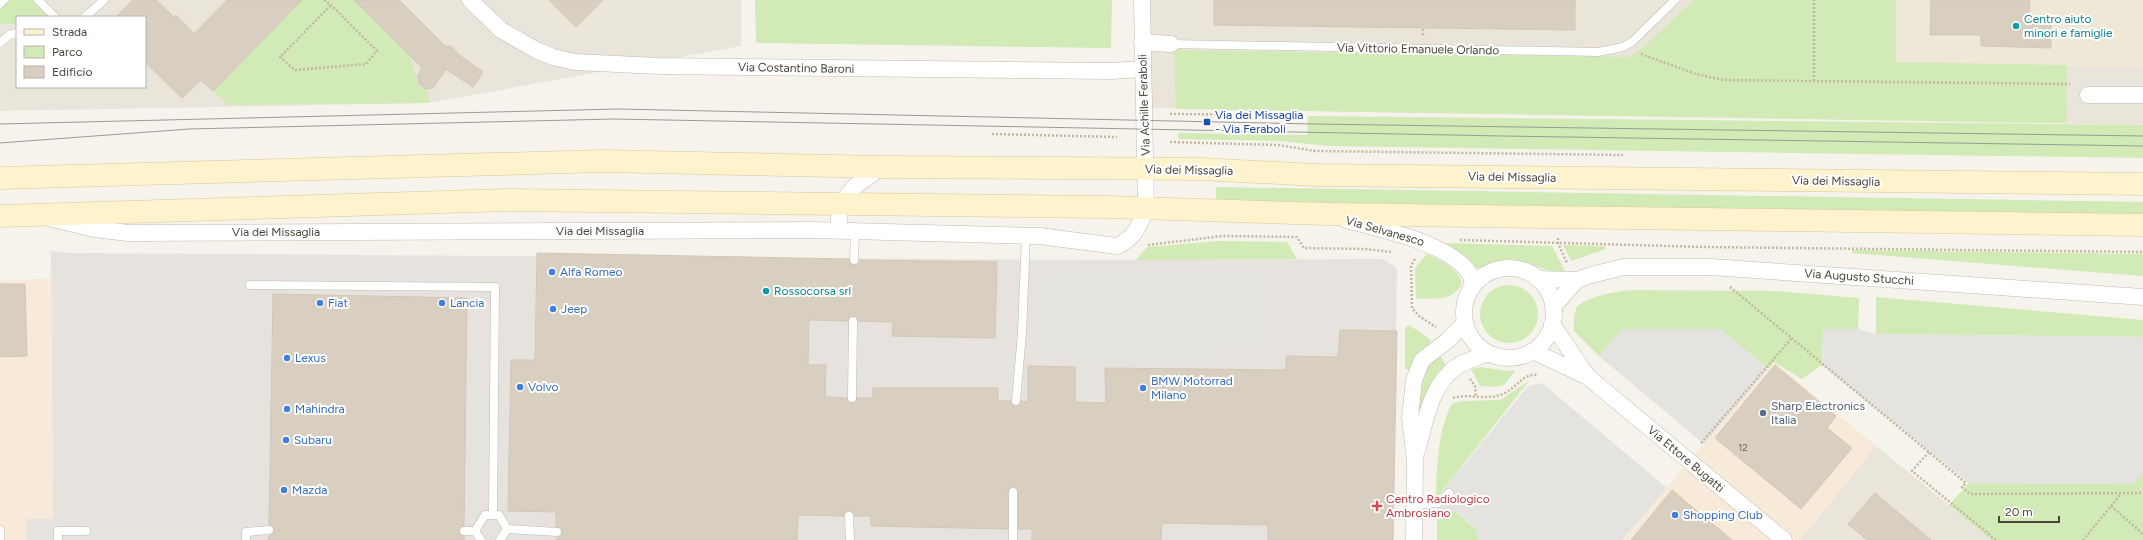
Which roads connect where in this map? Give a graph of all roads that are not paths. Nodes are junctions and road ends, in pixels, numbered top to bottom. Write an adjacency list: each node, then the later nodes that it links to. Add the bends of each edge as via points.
1 (4, 0): 7 (lane)
2 (38, 0): 8 (lane)
3 (104, 0): 9 (lane)
4 (470, 0): 14 (street, Via Costantino Baroni, via 501,30 512,37 553,57 575,62 714,67 1111,71)
5 (1142, 0): 11 (street, Via Achille Feraboli)
6 (1675, 0): 13 (lane, Via Vittorio Emanuele Orlando, via 1641,35 1623,47 1598,52)
7 (0, 4)
8 (54, 16)
9 (86, 16)
10 (16, 33): 12 (lane, via 9,35)
11 (1142, 42): 13 (street, Via Vittorio Emanuele Orlando); 14 (street, Via Achille Feraboli)
12 (0, 43)
13 (1171, 44)
14 (1142, 69): 18 (street, Via Achille Feraboli)
15 (2088, 95): 16 (street)
16 (2143, 95)
17 (882, 167): 18 (main road, Via dei Missaglia); 19 (main road, Via dei Missaglia, via 603,161); 21 (street, via 854,187)
18 (1146, 170): 20 (main road, Via dei Missaglia, via 1201,169 1316,175); 22 (street, Via Achille Feraboli)
19 (0, 178)
20 (2143, 184)
21 (840, 205): 22 (main road, Via dei Missaglia, via 1105,207); 24 (main road, Via dei Missaglia, via 505,200); 27 (street)
22 (1146, 210): 23 (main road, Via dei Missaglia); 29 (street, Via dei Missaglia, via 1137,231 1117,246 1060,237)
23 (1325, 214): 26 (main road, Via dei Missaglia); 34 (street, Via Selvanesco, via 1429,245 1464,267 1471,275)
24 (36, 215): 25 (main road, Via dei Missaglia); 27 (street, Via dei Missaglia, via 94,229 128,233)
25 (0, 216)
26 (2143, 225)
27 (838, 230): 28 (street, Via dei Missaglia)
28 (855, 231): 29 (street, Via dei Missaglia); 30 (lane)
29 (1026, 235): 44 (lane)
30 (854, 260)
31 (1573, 274): 32 (street, Via Augusto Stucchi); 35 (street, Via Augusto Stucchi, via 1591,274 1624,267 1711,267); 36 (street, Via Augusto Stucchi)
32 (1537, 279): 34 (street, Via Augusto Stucchi, via 1523,271 1506,268 1485,275); 36 (street, Via Augusto Stucchi, via 1548,292)
33 (250, 285): 49 (lane, via 496,287)
34 (1473, 286): 38 (street, Via Augusto Stucchi, via 1465,301)
35 (2143, 297)
36 (1553, 307): 39 (street, Via Augusto Stucchi)
37 (854, 321): 43 (lane)
38 (1465, 323): 41 (street, Via Augusto Stucchi, via 1472,338); 45 (street, via 1422,360 1414,380 1410,418)
39 (1552, 324): 40 (street, Via Augusto Stucchi, via 1545,339); 42 (street, Via Ettore Bugatti)
40 (1533, 351): 41 (street, Via Augusto Stucchi, via 1512,358); 42 (street, Via Ettore Bugatti)
41 (1488, 353): 45 (street, via 1461,364 1441,380 1429,406)
42 (1588, 377): 66 (street, Via Ettore Bugatti)
43 (852, 398)
44 (1016, 401)
45 (1415, 460): 48 (street)
46 (1014, 492): 64 (lane)
47 (1449, 492): 48 (lane, via 1438,503)
48 (1415, 505): 65 (street)
49 (493, 515): 51 (lane, via 499,515); 56 (lane, via 485,515)
50 (849, 516): 63 (lane)
51 (507, 529): 57 (lane); 62 (lane)
52 (0, 530): 59 (lane)
53 (269, 530): 58 (lane)
54 (86, 531): 60 (lane, via 58,531)
55 (464, 531): 56 (lane)
56 (475, 531): 61 (lane)
57 (557, 532)
58 (246, 536)
59 (0, 540)
60 (58, 540)
61 (481, 540)
62 (500, 540)
63 (850, 540)
64 (1013, 540)
65 (1414, 540)
66 (1784, 540)

